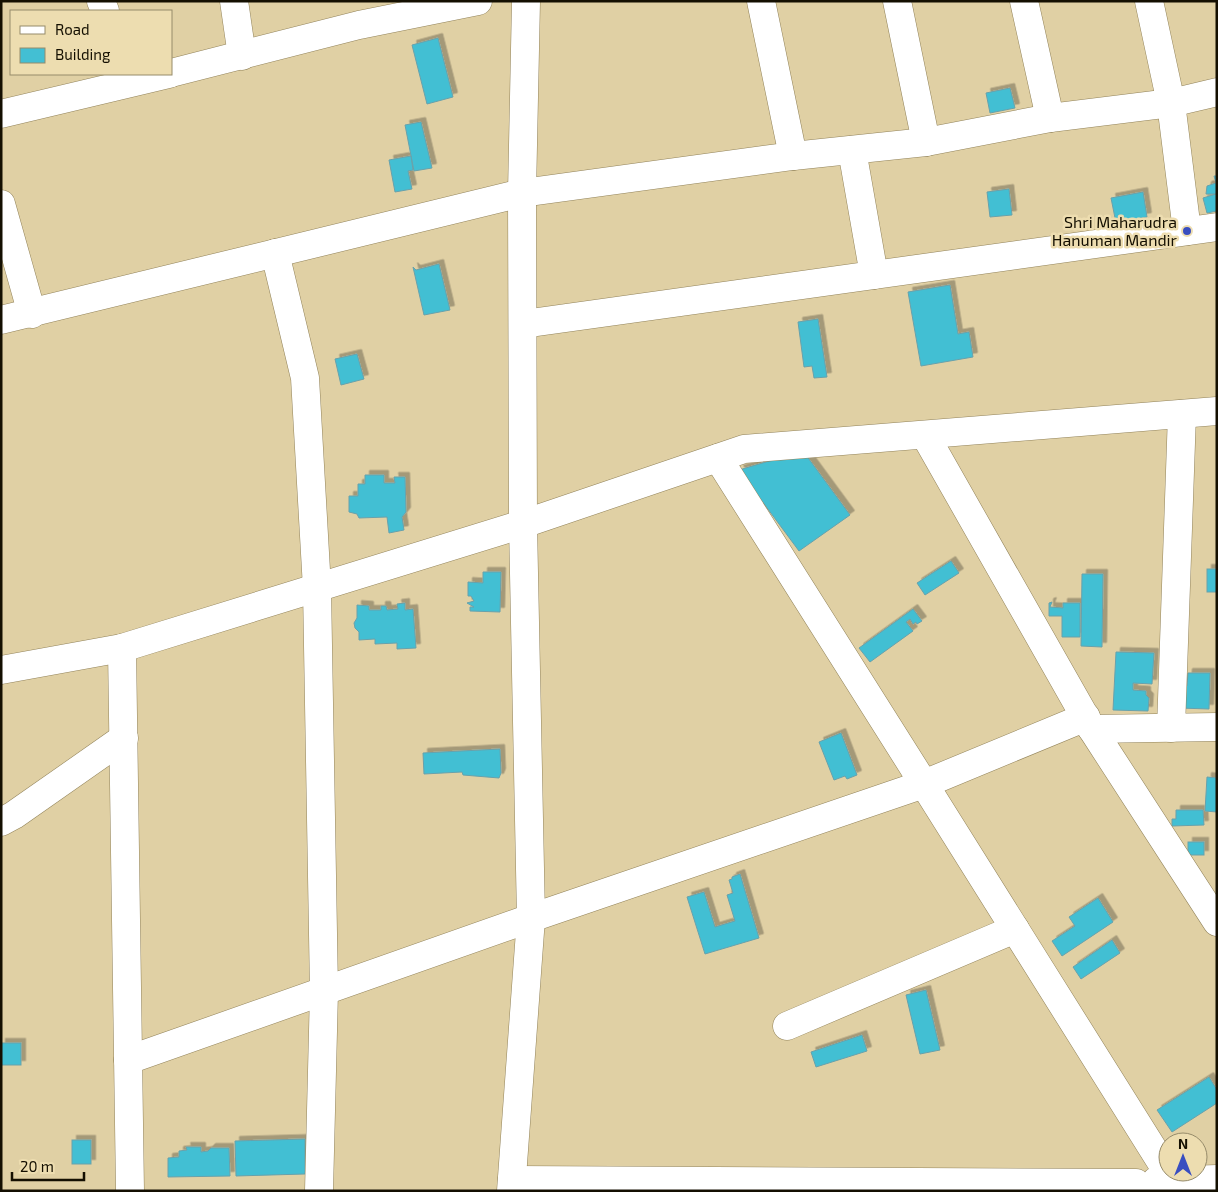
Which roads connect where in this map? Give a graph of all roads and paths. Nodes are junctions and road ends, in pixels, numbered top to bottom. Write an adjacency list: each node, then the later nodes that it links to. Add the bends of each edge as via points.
1 (234, 1): 9 (street)
2 (478, 1): 8 (street)
3 (526, 1): 20 (street)
4 (761, 1): 19 (street)
5 (896, 1): 17 (street)
6 (1024, 1): 16 (street)
7 (1149, 1): 14 (street)
8 (358, 13): 9 (street)
9 (242, 56): 10 (street)
10 (172, 74)
11 (160, 75): 12 (street)
12 (132, 78): 15 (street)
13 (1217, 92): 14 (street)
14 (1171, 103): 16 (street); 23 (street)
15 (1, 114)
16 (1050, 118): 17 (street)
17 (926, 142): 18 (street)
18 (852, 150): 19 (street); 25 (street)
19 (794, 156): 20 (street)
20 (522, 193): 24 (street); 28 (street)
21 (1, 204): 26 (street)
22 (1217, 227): 23 (street)
23 (1187, 231): 25 (street)
24 (275, 253): 26 (street); 34 (street, via 305,378)
25 (874, 275): 28 (street)
26 (32, 314): 27 (street)
27 (1, 320)
28 (523, 324): 33 (street)
29 (1217, 411): 30 (street)
30 (1182, 414): 31 (street); 39 (street)
31 (925, 435): 32 (street, via 744,450); 37 (street)
32 (718, 458): 33 (street); 41 (street)
33 (524, 524): 34 (street); 44 (street)
34 (317, 588): 35 (street); 47 (street)
35 (122, 648): 36 (street); 40 (street)
36 (1, 670)
37 (1089, 723): 39 (street); 41 (street); 43 (street)
38 (1217, 727): 39 (street)
39 (1171, 728)
40 (124, 738): 42 (street); 49 (street)
41 (924, 784): 44 (street); 46 (street)
42 (1, 822)
43 (1206, 890): 45 (street)
44 (531, 918): 47 (street); 52 (street)
45 (1217, 922)
46 (1015, 929): 48 (street); 50 (street)
47 (324, 991): 49 (street); 55 (street)
48 (787, 1026)
49 (128, 1060): 54 (street)
50 (1158, 1156)
51 (1162, 1182): 53 (street)
52 (512, 1185): 53 (street)
53 (1134, 1187)
54 (130, 1191)
55 (319, 1191)

